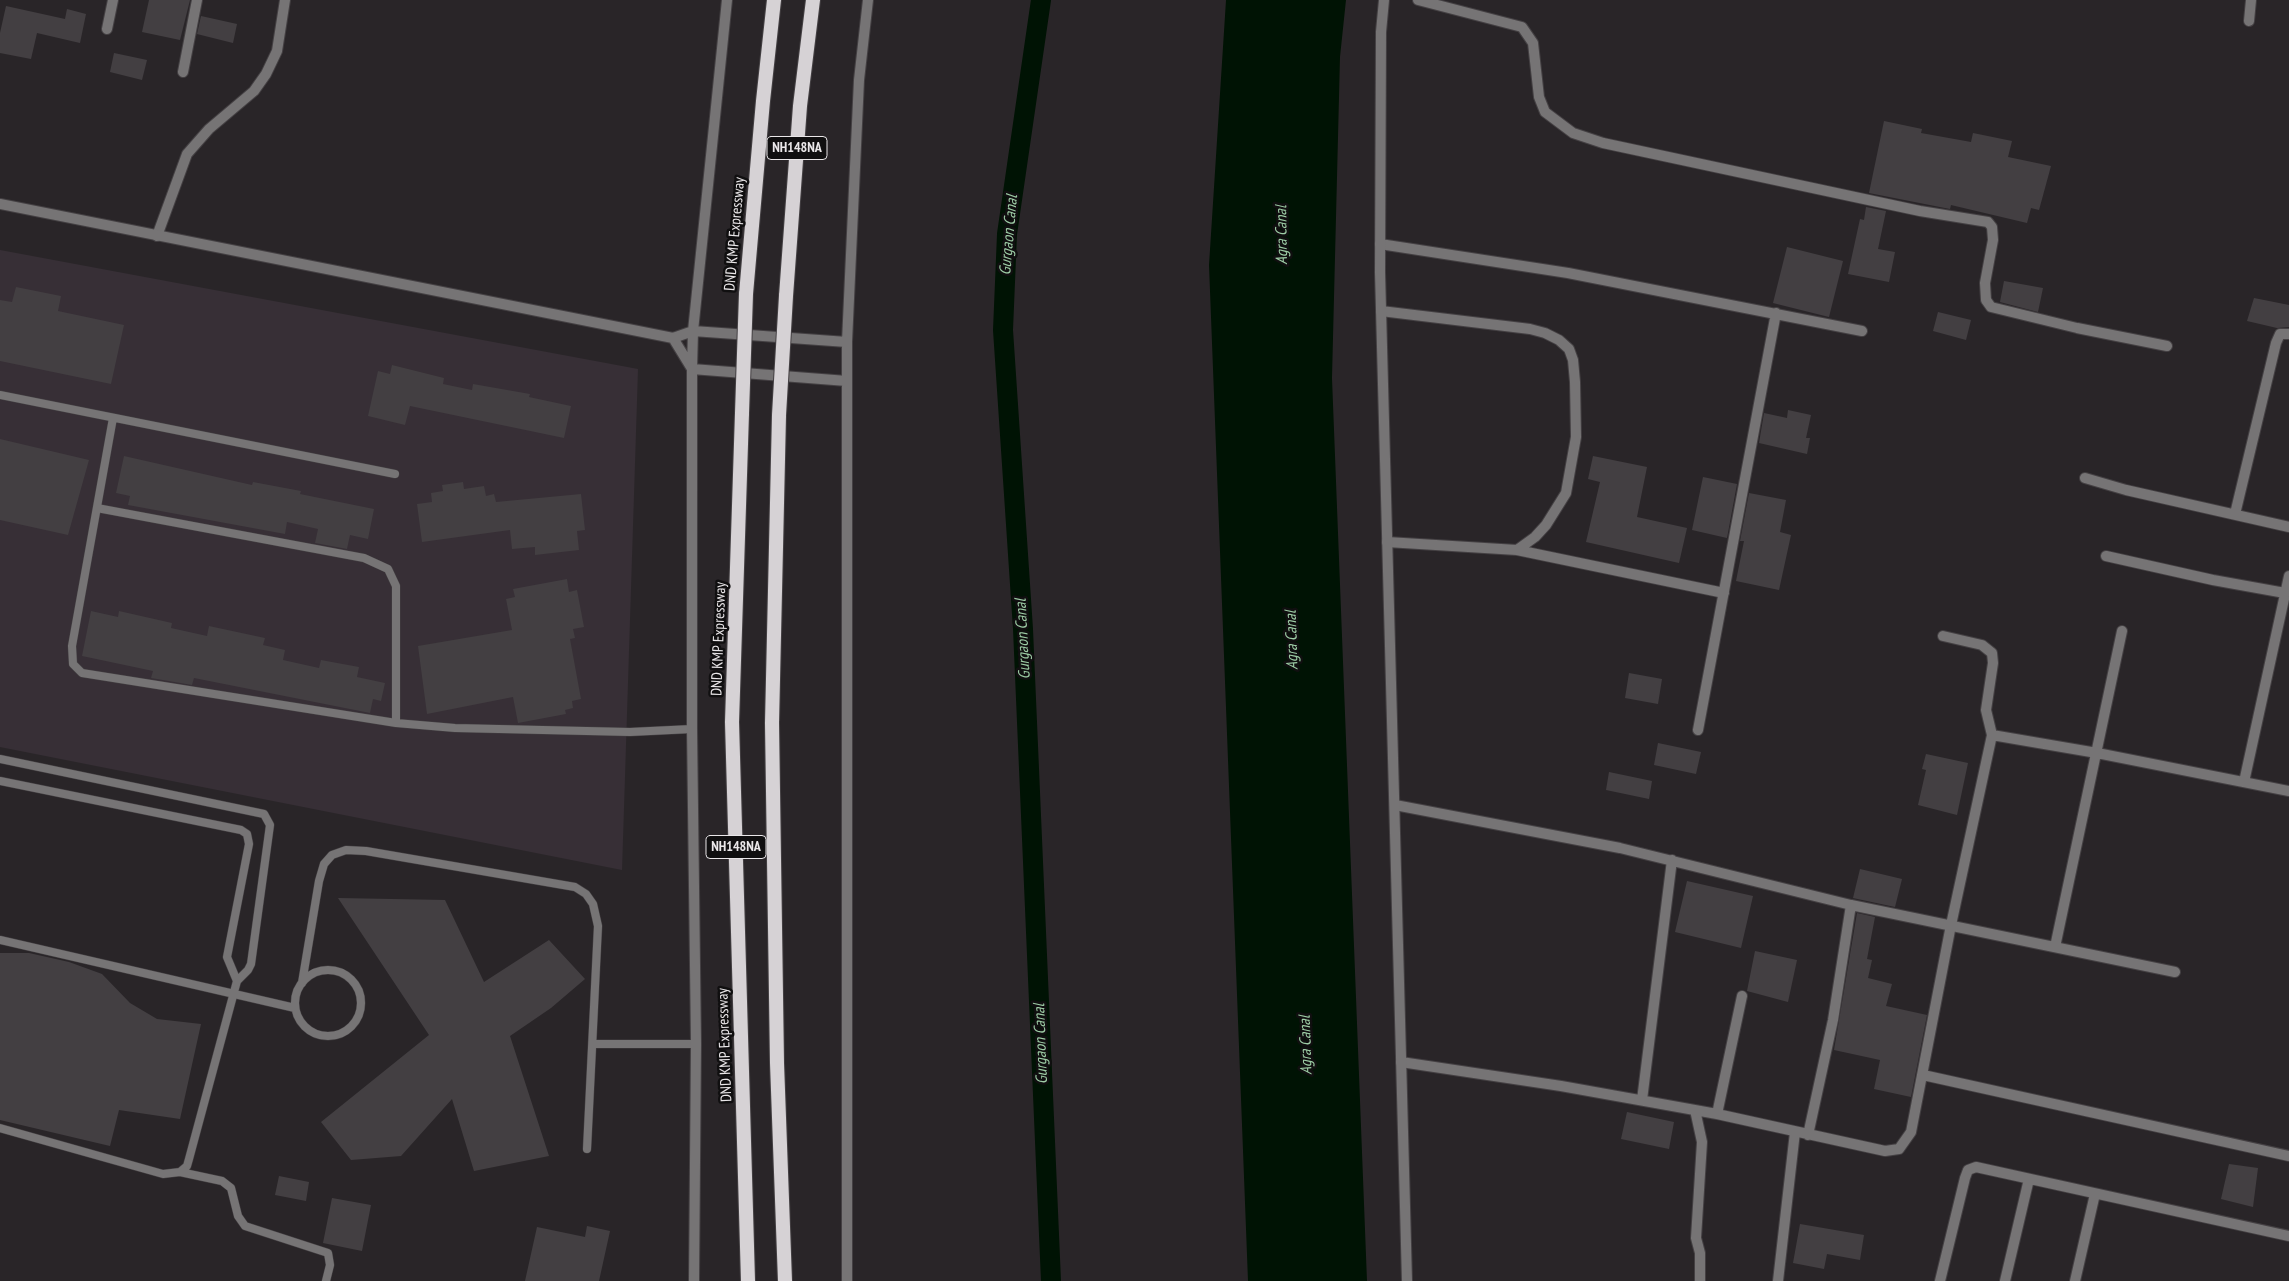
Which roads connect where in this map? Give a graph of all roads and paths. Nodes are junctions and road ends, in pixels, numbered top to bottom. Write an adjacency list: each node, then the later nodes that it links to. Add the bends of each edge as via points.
1 (113, 0): 12 (street)
2 (197, 0): 13 (street)
3 (285, 0): 15 (street, via 277,51 266,74 254,90 209,129 187,154)
4 (727, 0): 20 (street)
5 (774, 0): 81 (highway, DND KMP Expressway / NH148NA, bridge, via 746,294 732,722)
6 (813, 0): 82 (highway, NH148NA, bridge, via 800,106 779,415 772,723 777,1063)
7 (868, 0): 23 (street, via 859,80)
8 (1384, 0): 16 (street, via 1380,32)
9 (1418, 0): 24 (street, via 1522,27 1533,43 1539,97 1546,112 1573,133 1612,146 1920,211 1988,222 1992,227 1993,240 1985,283 1986,300 1991,307)
10 (2251, 0): 11 (street)
11 (2249, 21)
12 (107, 29)
13 (183, 72)
14 (0, 204): 15 (street)
15 (157, 236): 22 (street)
16 (1380, 244): 17 (street); 18 (street, via 1568,273)
17 (1381, 311): 34 (street); 35 (street, via 1530,329 1552,336 1568,349 1575,382 1576,437 1566,493 1546,525)
18 (1776, 313): 19 (street); 39 (street)
19 (1862, 331)
20 (693, 332): 22 (street); 23 (street); 25 (street)
21 (2289, 334): 32 (street, via 2280,334 2276,343)
22 (673, 338): 25 (street)
23 (847, 342): 26 (street)
24 (2167, 346)
25 (692, 369): 26 (street); 43 (street)
26 (848, 381): 83 (street)
27 (0, 395): 28 (lane)
28 (113, 418): 29 (lane); 31 (lane)
29 (395, 474)
30 (2085, 478): 32 (street)
31 (97, 508): 42 (lane, via 364,558 388,569 396,586); 42 (lane, via 72,646 73,664 82,673)
32 (2236, 514): 33 (street)
33 (2289, 527)
34 (1387, 542): 35 (street); 51 (street)
35 (1517, 550): 39 (street)
36 (2106, 556): 38 (street, via 2213,580)
37 (2289, 576): 38 (street)
38 (2286, 592): 49 (street)
39 (1724, 593): 44 (street)
40 (2122, 631): 46 (street)
41 (1942, 636): 45 (street, via 1982,645 1992,653 1986,710)
42 (396, 723): 43 (lane, via 455,728 630,732)
43 (692, 729): 64 (street)
44 (1698, 730)
45 (1992, 735): 46 (street); 54 (street)
46 (2097, 753): 49 (street); 56 (street)
47 (0, 759): 58 (lane, via 264,814 270,825 251,964)
48 (0, 781): 58 (lane, via 241,830 247,834 249,844 227,957)
49 (2244, 782): 50 (street)
50 (2289, 791)
51 (1395, 805): 52 (street); 65 (street)
52 (1672, 860): 53 (street); 67 (street)
53 (1852, 905): 54 (street); 72 (street, via 1834,1020)
54 (1951, 925): 56 (street); 66 (street)
55 (0, 940): 60 (lane)
56 (2055, 947): 57 (street)
57 (2175, 972)
58 (237, 981): 60 (lane)
59 (302, 983): 62 (lane, via 295,998); 62 (lane, via 320,971 346,974 356,983 362,1008 357,1021 348,1030 336,1036 323,1036 311,1032 301,1023); 63 (lane, via 319,881 324,864 339,852 366,851 575,888 586,894 593,904 598,926)
60 (234, 994): 62 (lane); 75 (lane, via 187,1166)
61 (1742, 996): 69 (street)
62 (296, 1008)
63 (593, 1044): 64 (lane); 73 (lane)
64 (696, 1044): 80 (street)
65 (1401, 1062): 67 (street); 84 (street)
66 (1923, 1075): 72 (street, via 1911,1132 1898,1149 1885,1151); 74 (street)
67 (1642, 1100): 68 (street)
68 (1695, 1110): 69 (street); 85 (street, via 1702,1142 1696,1238 1700,1253)
69 (1717, 1114): 71 (street)
70 (0, 1128): 75 (lane, via 163,1174)
71 (1795, 1132): 72 (street); 86 (street)
72 (1808, 1135)
73 (587, 1149)
74 (2289, 1156)
75 (180, 1172): 79 (lane, via 216,1179 231,1188 238,1216 245,1226 328,1253 330,1265)
76 (2029, 1179): 77 (street); 87 (street, via 1976,1167 1968,1170); 88 (street)
77 (2096, 1194): 78 (street); 89 (street)
78 (2289, 1236)
79 (326, 1281)
80 (694, 1281)
81 (748, 1281)
82 (785, 1281)
83 (847, 1281)
84 (1407, 1281)
85 (1700, 1281)
86 (1778, 1281)
87 (1940, 1281)
88 (2005, 1281)
89 (2075, 1281)

